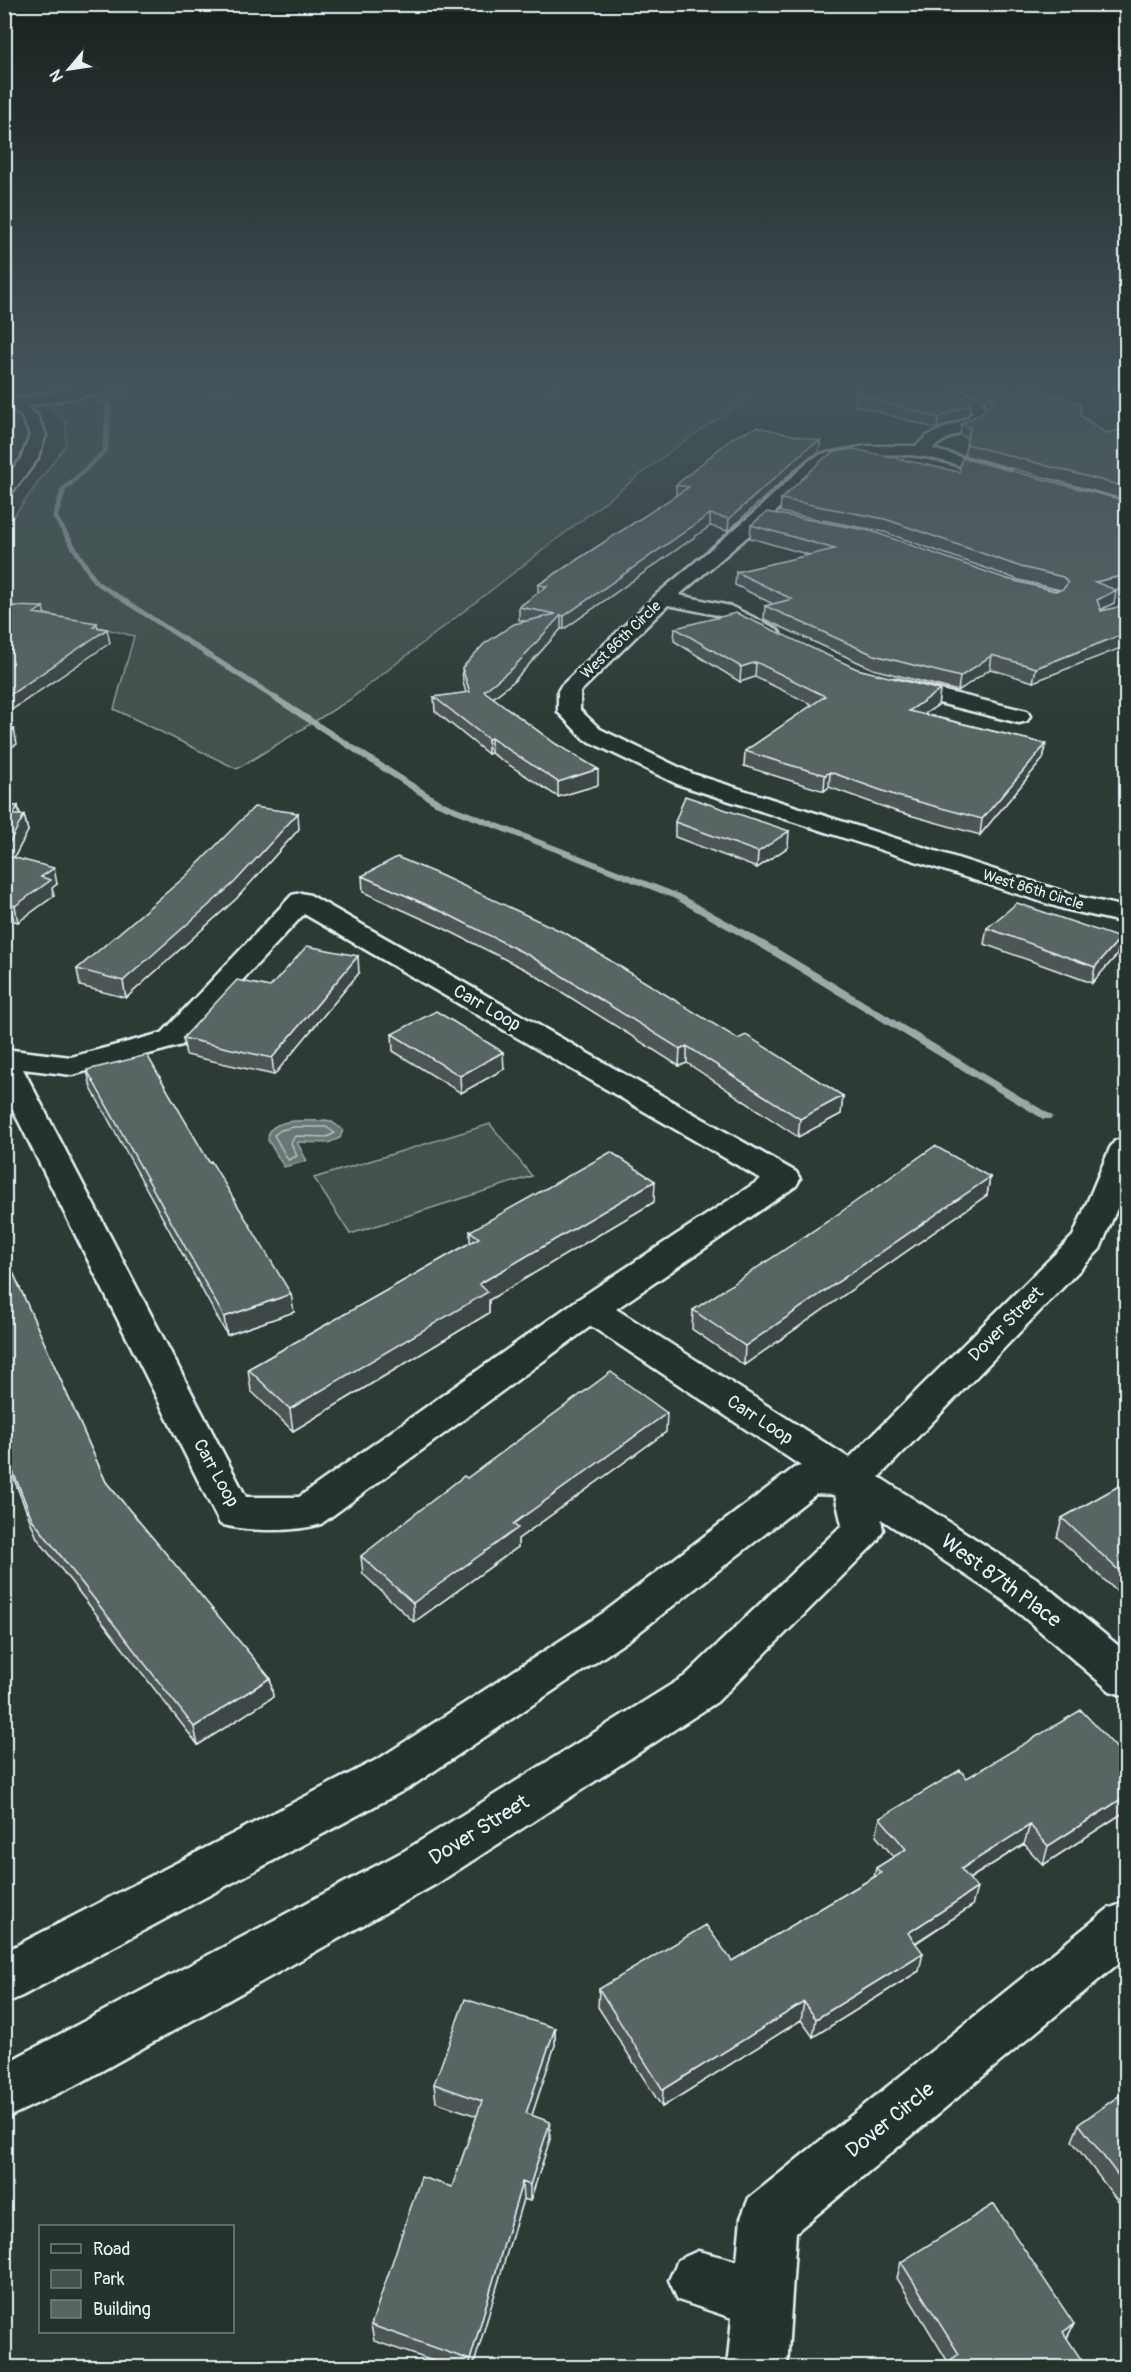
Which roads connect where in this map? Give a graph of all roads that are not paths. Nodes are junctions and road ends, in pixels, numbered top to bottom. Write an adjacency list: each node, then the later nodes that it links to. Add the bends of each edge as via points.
1 (780, 498): 2 (street, West 86th Circle)
2 (761, 516): 3 (street); 4 (street, West 86th Circle)
3 (784, 520)
4 (664, 598): 5 (street, via 723,610); 8 (street, West 86th Circle, via 569,691 569,712 592,734 685,779 1073,903)
5 (788, 641)
6 (875, 679): 7 (street)
7 (1019, 717)
8 (1126, 915)
9 (4, 1059): 11 (street, Carr Loop, via 234,1513 307,1513); 11 (street, Carr Loop, via 72,1066 172,1039 301,901 784,1179)
10 (1126, 1148): 12 (street, Dover Street, via 1088,1241)
11 (590, 1309): 12 (street, Carr Loop)
12 (861, 1485): 13 (street, West 87th Place, via 1021,1590); 15 (street, via 808,1479 618,1625 396,1772); 16 (street, Dover Street, via 863,1530 701,1689 421,1867)
13 (1126, 1678)
14 (1126, 1926): 18 (street, Dover Circle, via 770,2218)
15 (4, 1979)
16 (4, 2092)
17 (698, 2280): 18 (street)
18 (762, 2297): 19 (street, Dover Circle)
19 (758, 2367)

